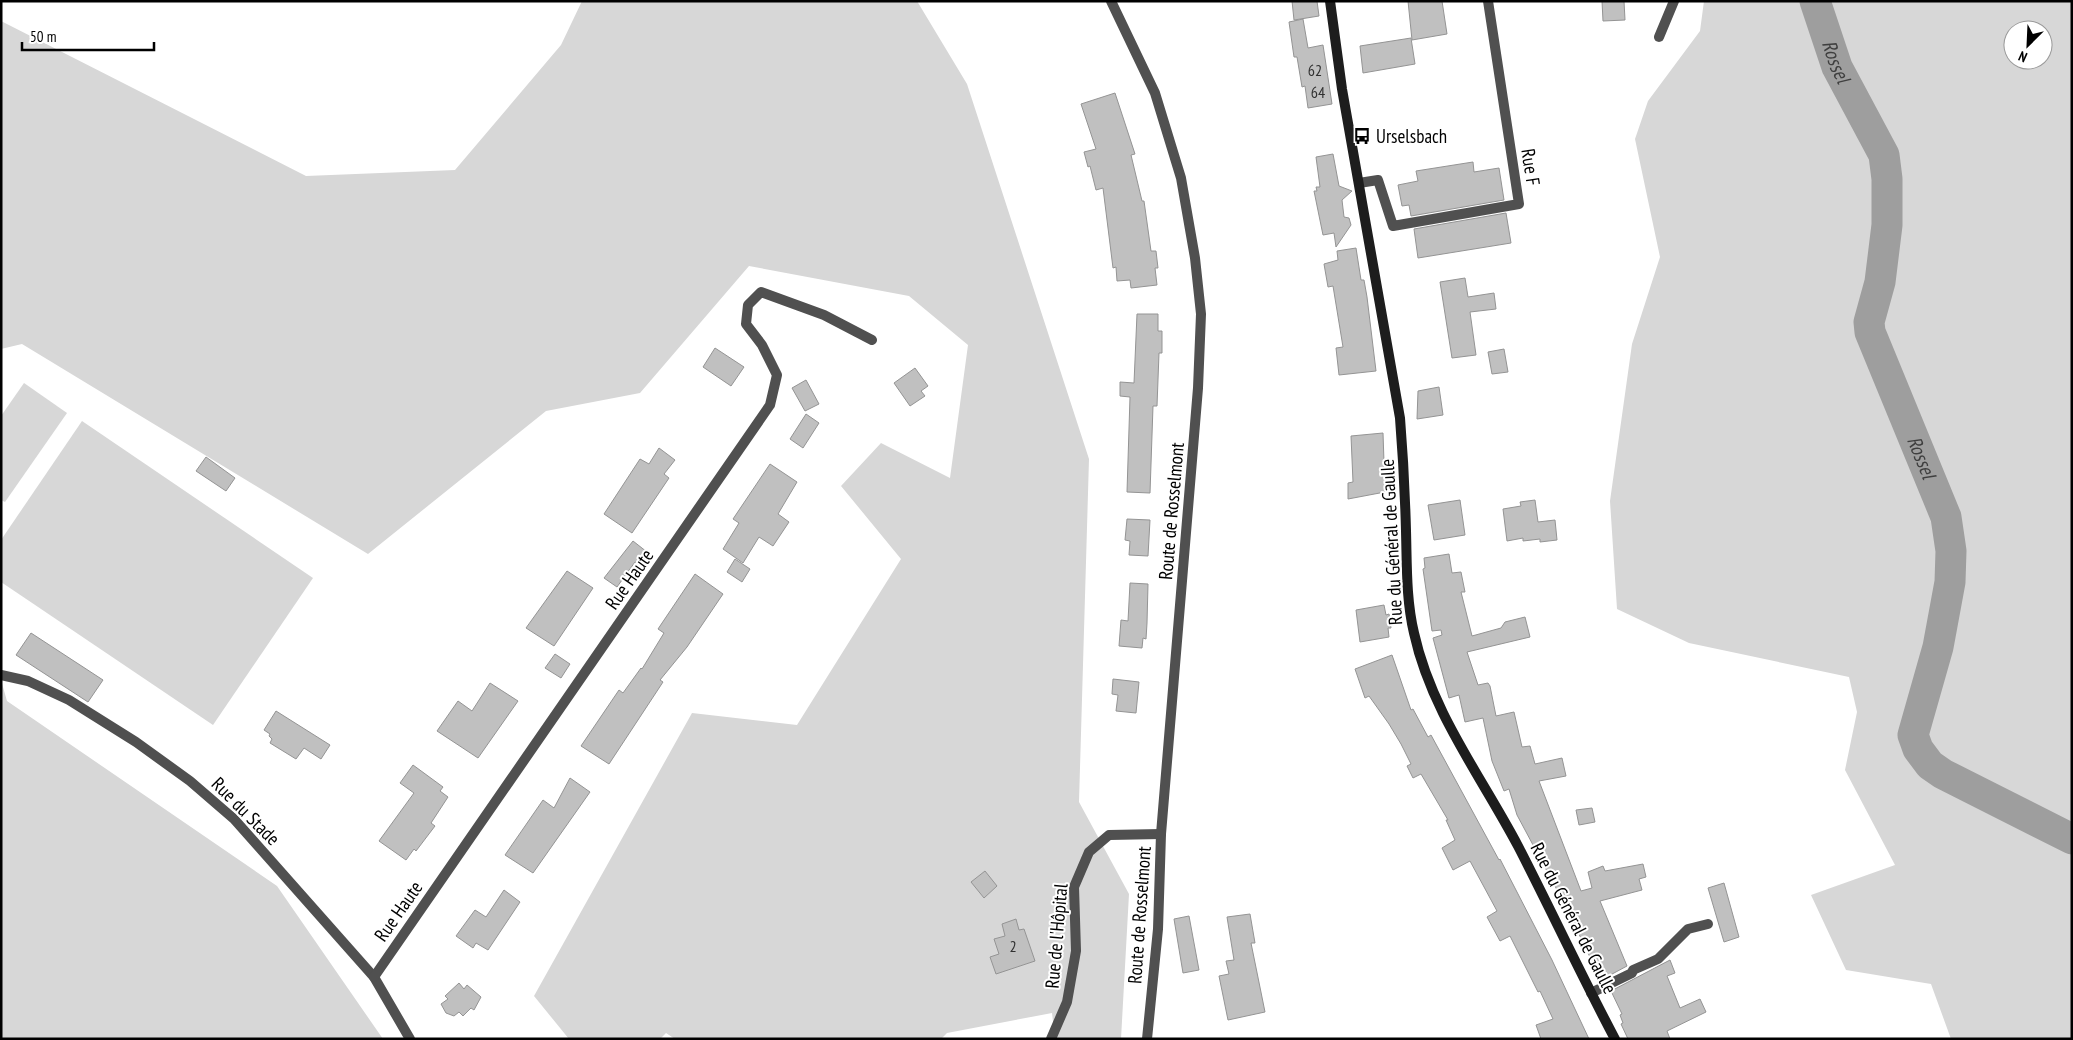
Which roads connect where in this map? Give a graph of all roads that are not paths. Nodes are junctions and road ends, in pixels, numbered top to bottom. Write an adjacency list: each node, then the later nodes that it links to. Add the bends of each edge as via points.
1 (1111, 1): 9 (street, Route de Rosselmont, via 1155,93 1181,178 1201,314 1198,388)
2 (1330, 1): 6 (main road, Rue du Général de Gaulle)
3 (1488, 1): 6 (street, Rue F, via 1519,204 1393,226 1378,180)
4 (1674, 1): 5 (street)
5 (1659, 37)
6 (1359, 183): 12 (main road, Rue du Général de Gaulle, via 1400,418 1408,593 1419,655 1451,731 1517,845)
7 (872, 340): 11 (street, Rue Haute, via 824,315 761,292 748,305 746,324 762,345 777,375 770,405)
8 (1, 675): 11 (street, Rue du Stade, via 28,681 69,700 190,781 234,819)
9 (1161, 834): 14 (street, Rue de l'Hôpital, via 1110,835 1089,852 1074,887 1076,951 1067,1002); 15 (street, Route de Rosselmont, via 1158,929)
10 (1708, 924): 12 (street, via 1688,929 1658,959)
11 (374, 977): 13 (street, Rue du Stade)
12 (1591, 993): 16 (main road, Rue du Général de Gaulle)
13 (410, 1039)
14 (1051, 1039)
15 (1147, 1039)
16 (1615, 1039)

